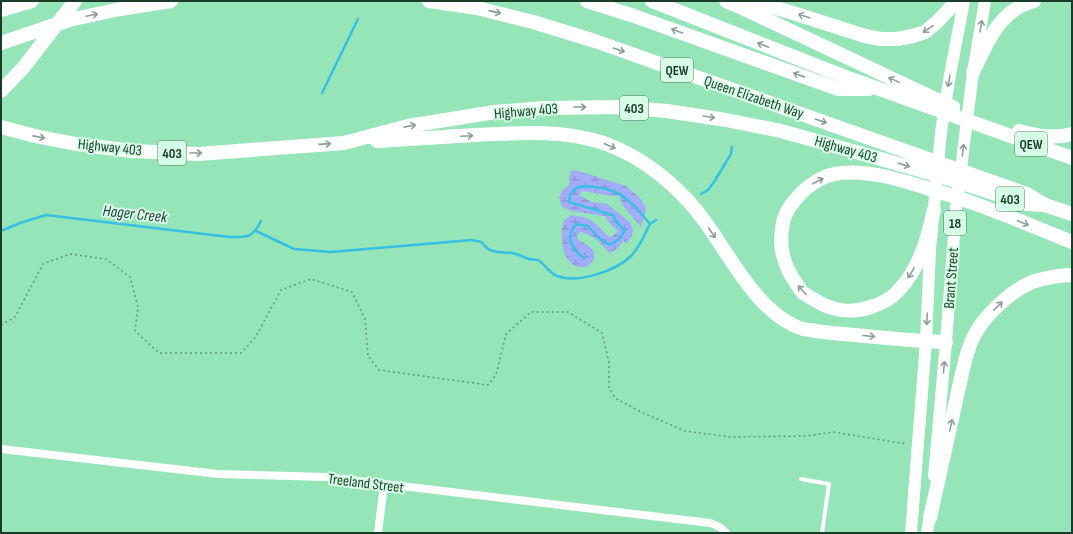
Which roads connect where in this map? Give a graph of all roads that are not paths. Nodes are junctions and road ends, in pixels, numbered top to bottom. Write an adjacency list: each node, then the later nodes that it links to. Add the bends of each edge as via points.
1 (32, 1): 13 (highway)
2 (75, 1): 17 (highway, via 23,68)
3 (171, 1): 14 (highway, one-way to 3, via 69,20)
4 (429, 1): 24 (highway, Queen Elizabeth Way / QEW, one-way to 24, via 477,8 533,22 602,44)
5 (587, 1): 16 (highway, QEW, one-way to 5, via 838,89)
6 (652, 1): 16 (highway, one-way to 6)
7 (726, 1): 18 (highway, one-way to 7)
8 (753, 1): 9 (highway, one-way to 8, via 926,32 897,39 865,36)
9 (955, 1)
10 (964, 1): 25 (main road, Brant Street / 18, one-way to 25, via 942,125)
11 (985, 1): 15 (main road, Brant Street / 18, one-way to 11)
12 (1034, 1): 15 (highway, via 1017,7 997,26)
13 (1, 10)
14 (1, 43)
15 (973, 72): 30 (main road, Brant Street / 18, one-way to 15, via 956,208)
16 (878, 89): 18 (highway, QEW)
17 (1, 91)
18 (928, 101): 19 (highway)
19 (987, 125): 21 (highway, via 1038,136 1062,137); 23 (highway, QEW)
20 (1, 127): 22 (highway, Highway 403 / 403, one-way to 22, via 76,144 132,151 198,154)
21 (1072, 134)
22 (344, 143): 24 (highway, Highway 403 / 403, one-way to 24, via 408,126 495,112 544,108 621,107 726,120); 29 (highway, one-way to 29, via 531,132 560,133 604,143 638,159 675,187 705,222 765,305 785,320 803,329)
23 (1072, 158)
24 (921, 163): 26 (highway, Queen Elizabeth Way / QEW, via 979,183 1027,194 1045,205)
25 (934, 210): 27 (highway, one-way to 27, via 922,254 909,277 896,294 876,306 843,311 823,305 803,293 788,273 781,249 781,236 789,208 801,193 815,182 840,173 884,176 918,185 974,203); 29 (main road, Brant Street / 18, one-way to 29)
26 (1072, 214)
27 (1072, 242)
28 (1072, 275): 34 (highway, one-way to 28, via 963,369 975,334 991,312 1019,290 1043,279)
29 (926, 341): 30 (highway); 38 (main road, Brant Street / 18)
30 (946, 342): 34 (main road, Brant Street / 18, one-way to 30)
31 (1, 449): 33 (street, Treeland Street, via 218,474 326,477)
32 (801, 479): 37 (lane, via 829,484)
33 (384, 485): 35 (street); 36 (street, Treeland Street, via 710,523 722,527)
34 (930, 518): 39 (main road, Brant Street / 18)
35 (378, 533)
36 (726, 533)
37 (822, 533)
38 (911, 533)
39 (927, 533)

